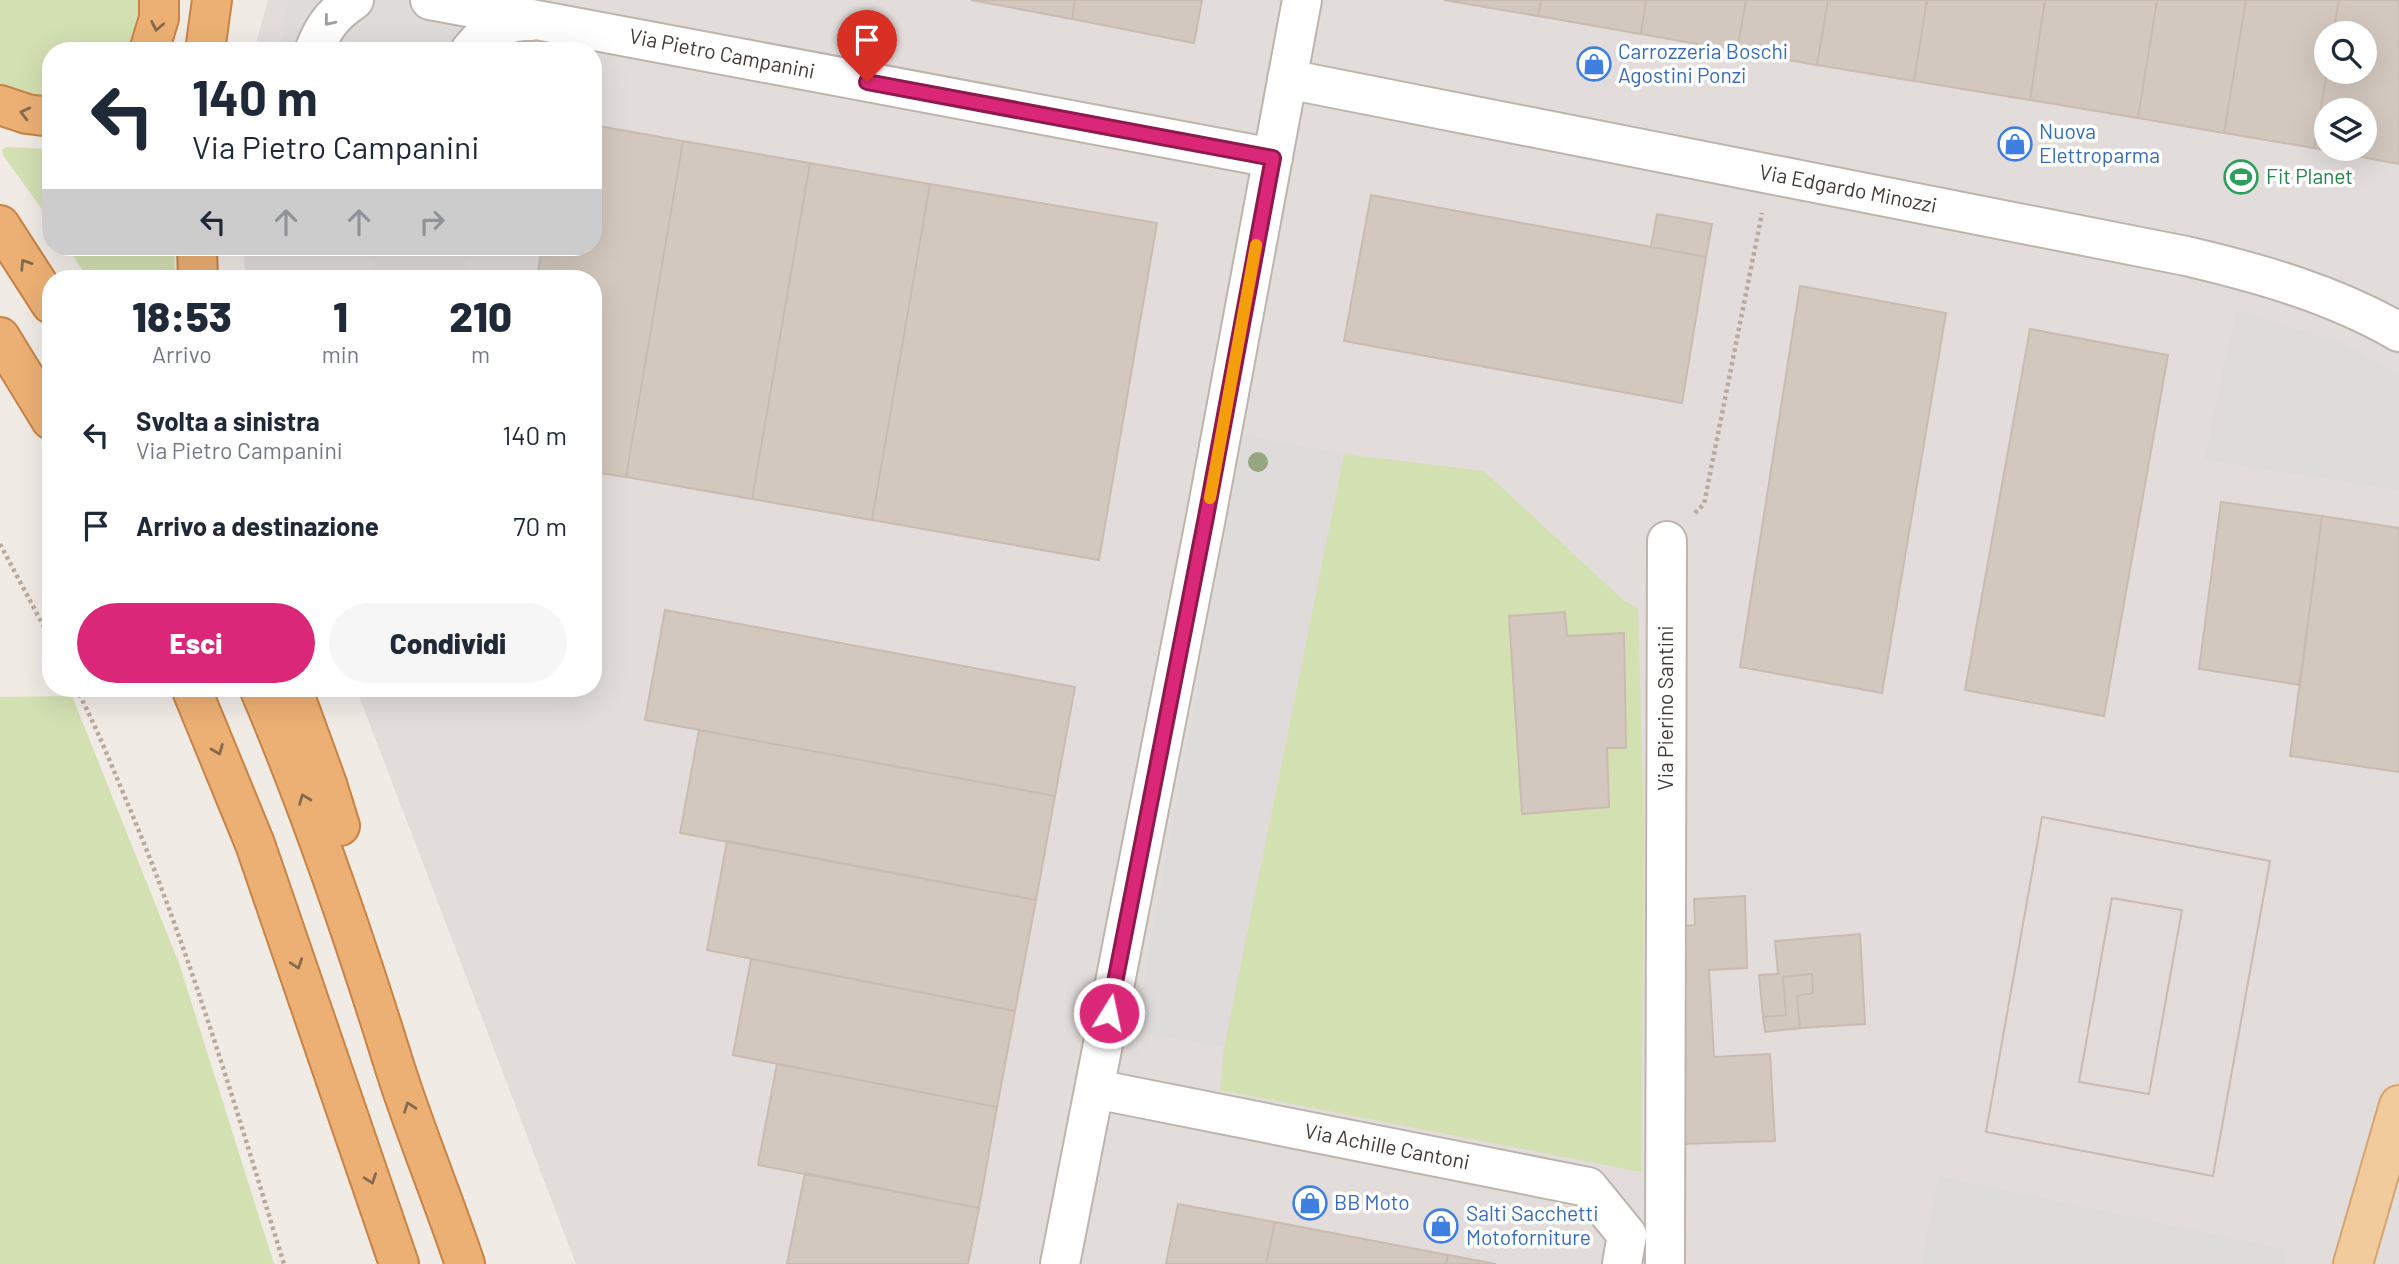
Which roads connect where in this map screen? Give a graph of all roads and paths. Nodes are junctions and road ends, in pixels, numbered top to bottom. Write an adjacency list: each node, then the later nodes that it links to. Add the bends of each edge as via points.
1 (159, 0): 7 (highway, one-way to 7)
2 (212, 0): 8 (highway)
3 (354, 0): 9 (street, one-way to 9, via 336,12)
4 (430, 0): 6 (street, Via Pietro Campanini)
5 (1302, 0): 11 (street)
6 (543, 21): 10 (street, Via Pietro Campanini, via 497,26); 14 (street, Via Pietro Campanini)
7 (152, 42)
8 (206, 42)
9 (317, 42)
10 (477, 42)
11 (1287, 79): 14 (street); 15 (street, Via Edgardo Minozzi)
12 (0, 105): 13 (highway, one-way to 12)
13 (42, 116)
14 (1273, 158): 31 (street)
15 (1770, 174): 18 (street, Via Edgardo Minozzi, via 2216,263 2314,292); 23 (path, via 1704,504)
16 (0, 225): 17 (highway, one-way to 16)
17 (42, 290)
18 (2399, 332)
19 (0, 337): 21 (highway)
20 (0, 365): 22 (highway)
21 (42, 407)
22 (42, 412)
23 (1667, 541): 38 (street, Via Pierino Santini)
24 (0, 544): 25 (path)
25 (42, 623)
26 (80, 697): 33 (path, via 150,855 203,1004)
27 (195, 697): 34 (highway, one-way to 34, via 255,844)
28 (263, 697): 30 (highway, one-way to 28)
29 (295, 697): 30 (highway, via 337,816)
30 (376, 1002): 35 (highway, one-way to 30)
31 (1096, 1089): 36 (street); 37 (street, Via Achille Cantoni, via 1588,1187 1627,1235)
32 (2399, 1105): 39 (main road)
33 (284, 1264)
34 (399, 1264)
35 (466, 1264)
36 (1060, 1264)
37 (1622, 1264)
38 (1665, 1264)
39 (2353, 1264)

